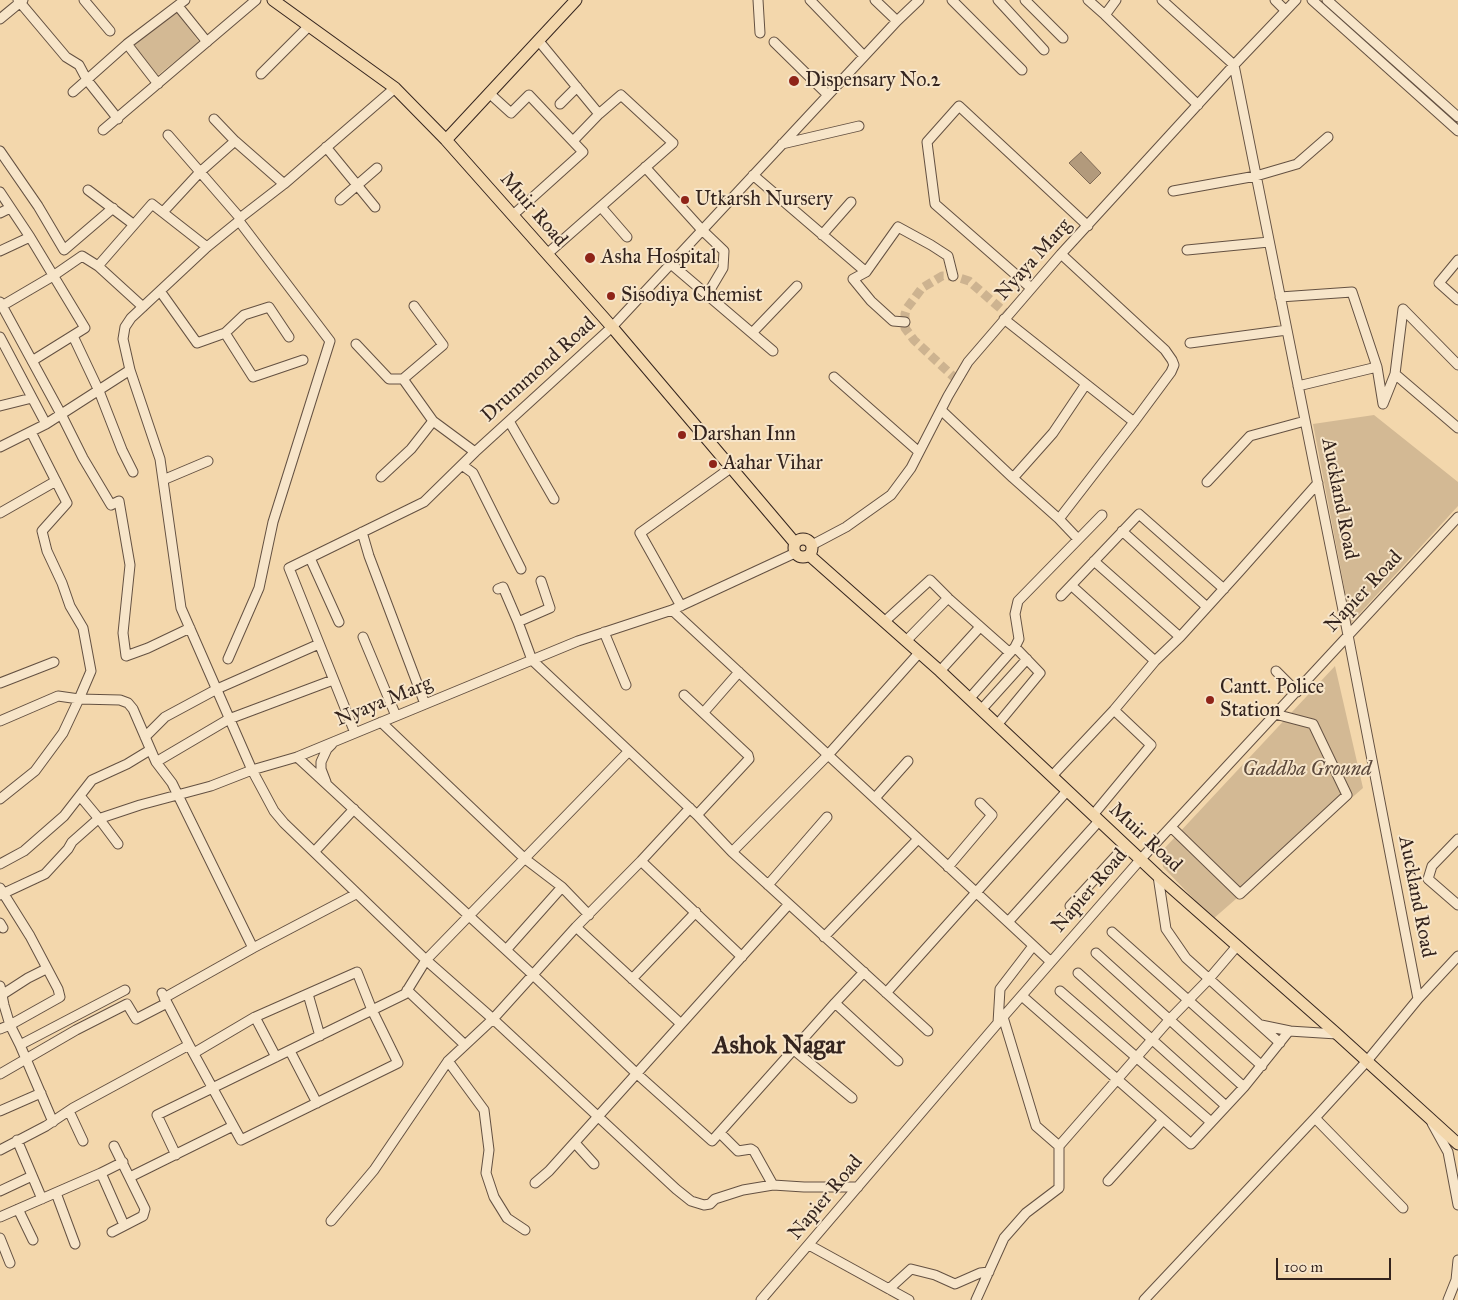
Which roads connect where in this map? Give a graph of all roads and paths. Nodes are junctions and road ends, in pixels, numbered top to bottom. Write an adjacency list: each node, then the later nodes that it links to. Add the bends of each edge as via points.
1 (84, 0): 26 (street)
2 (256, 0): 30 (street)
3 (273, 0): 25 (main road, Muir Road)
4 (576, 0): 29 (main road)
5 (758, 0): 27 (street)
6 (810, 0): 34 (street)
7 (875, 0): 24 (street)
8 (919, 0): 24 (street, Drummond Road)
9 (952, 0): 36 (street)
10 (998, 0): 33 (street)
11 (1025, 0): 28 (street)
12 (1088, 0): 22 (street)
13 (1116, 0): 22 (street)
14 (1162, 0): 35 (street)
15 (1275, 0): 21 (street)
16 (1296, 0): 21 (street, Nyaya Marg)
17 (1312, 0): 53 (street)
18 (1327, 0): 48 (street)
19 (20, 1): 23 (street); 38 (street, via 66,57 79,65)
20 (181, 3): 30 (street); 32 (street)
21 (1285, 10): 35 (street, Nyaya Marg)
22 (1105, 15): 46 (street)
23 (0, 20)
24 (897, 21): 34 (street, Drummond Road)
25 (309, 26): 37 (street); 41 (main road, Muir Road)
26 (110, 31)
27 (760, 33)
28 (1064, 38)
29 (538, 40): 40 (street); 43 (main road)
30 (207, 42): 39 (street)
31 (774, 42): 44 (street)
32 (127, 44): 38 (street); 39 (street)
33 (1044, 50)
34 (864, 56): 44 (street, Drummond Road)
35 (1234, 65): 46 (street, Nyaya Marg); 66 (street, Auckland Road)
36 (1022, 70)
37 (261, 74)
38 (87, 80): 42 (street); 49 (street)
39 (158, 84): 49 (street)
40 (577, 86): 45 (street); 47 (street)
41 (396, 88): 56 (main road, Muir Road); 60 (street)
42 (73, 92)
43 (489, 93): 56 (main road); 58 (street, via 511,113 529,95)
44 (828, 95): 59 (street, Drummond Road)
45 (560, 104)
46 (1198, 105): 83 (street, Nyaya Marg)
47 (600, 114): 58 (street); 62 (street, via 621,95 673,143)
48 (1458, 117)
49 (118, 119): 52 (street)
50 (214, 119): 57 (street)
51 (860, 126): 59 (street)
52 (103, 130)
53 (1458, 131)
54 (168, 135): 64 (street)
55 (1328, 137): 66 (street, via 1297,164)
56 (446, 140): 80 (main road, Muir Road)
57 (235, 141): 64 (street); 67 (street)
58 (573, 141): 80 (street, via 583,152)
59 (782, 144): 65 (street, Drummond Road)
60 (326, 147): 67 (street); 68 (street)
61 (0, 151): 77 (street, via 64,250)
62 (645, 167): 74 (street); 84 (street)
63 (377, 168): 68 (street)
64 (200, 172): 78 (street); 81 (street)
65 (753, 175): 84 (street, Drummond Road); 85 (street)
66 (1256, 176): 70 (street); 88 (street, Auckland Road)
67 (284, 184): 81 (street)
68 (357, 186): 72 (street); 75 (street)
69 (88, 190): 77 (street)
70 (1172, 191)
71 (0, 192): 76 (street)
72 (340, 200)
73 (851, 202): 85 (street)
74 (601, 206): 87 (street); 92 (street)
75 (375, 207)
76 (10, 208): 79 (street); 86 (street)
77 (113, 208): 82 (street)
78 (163, 212): 82 (street, via 152,204); 89 (street)
79 (0, 213)
80 (513, 215): 92 (main road, Muir Road)
81 (240, 219): 89 (street); 191 (street, via 330,341 273,522 259,588)
82 (133, 224): 96 (street)
83 (1088, 226): 93 (street, Nyaya Marg); 101 (street, via 959,106 927,142 935,204)
84 (702, 230): 95 (street, Drummond Road); 103 (street, via 724,250 723,268)
85 (822, 234): 97 (street)
86 (30, 236): 91 (street); 98 (street)
87 (627, 237)
88 (1269, 242): 90 (street); 104 (street, Auckland Road)
89 (207, 247): 102 (street)
90 (1187, 250)
91 (0, 251)
92 (547, 254): 111 (main road, Muir Road)
93 (1061, 254): 101 (street, Nyaya Marg); 139 (street, via 1172,360 1171,372)
94 (1458, 260): 105 (street, via 1439,283)
95 (670, 264): 103 (street); 111 (street, Drummond Road)
96 (98, 266): 98 (street, via 82,256); 108 (street)
97 (866, 272): 99 (street, via 898,227 948,256); 110 (street, via 853,279 893,321)
98 (53, 276): 106 (street); 115 (street, via 85,328)
99 (953, 276)
100 (797, 286): 114 (street)
101 (1031, 288): 109 (street, Nyaya Marg)
102 (160, 291): 108 (street); 113 (street, via 197,343)
103 (706, 294): 114 (street)
104 (1280, 297): 112 (street, Auckland Road); 124 (street, via 1352,292)
105 (1458, 300)
106 (1, 305): 121 (street)
107 (414, 306): 128 (street, via 442,344)
108 (143, 307): 125 (street, via 125,327 123,339)
109 (1004, 319): 129 (street); 134 (street, Nyaya Marg, via 968,362)
110 (905, 322)
111 (612, 327): 137 (street, Drummond Road); 148 (main road, Muir Road)
112 (1287, 330): 118 (street); 130 (street, Auckland Road)
113 (225, 333): 117 (street, via 244,315 269,307); 122 (street, via 253,378)
114 (752, 333): 120 (street)
115 (73, 336): 121 (street); 131 (street)
116 (0, 337): 132 (street)
117 (289, 337)
118 (1190, 342)
119 (356, 344): 128 (street, via 389,379)
120 (773, 351)
121 (32, 360): 135 (street)
122 (302, 360)
123 (1458, 365): 126 (street, via 1403,309)
124 (1377, 367): 126 (street, via 1383,404); 130 (street)
125 (130, 370): 131 (street); 152 (street, via 160,459)
126 (1395, 374): 141 (street)
127 (834, 377): 145 (street)
128 (403, 379): 136 (street)
129 (1086, 384): 139 (street); 151 (street, via 1053,433)
130 (1298, 386): 138 (street, Auckland Road)
131 (99, 391): 135 (street); 149 (street)
132 (32, 398): 133 (street); 140 (street)
133 (0, 406)
134 (941, 410): 145 (street, Nyaya Marg); 151 (street)
135 (61, 414): 140 (street); 182 (street, via 111,505 119,501 130,565 122,633 126,656)
136 (433, 421): 144 (street); 150 (street, via 412,449)
137 (509, 421): 144 (street, Drummond Road); 156 (street)
138 (1305, 421): 154 (street, via 1250,436); 155 (street, Auckland Road)
139 (1134, 422): 160 (street)
140 (46, 424): 142 (street)
141 (1458, 428)
142 (31, 432): 143 (street); 153 (street)
143 (0, 447)
144 (475, 452): 147 (street, Drummond Road)
145 (919, 452): 165 (street, Nyaya Marg, via 891,496)
146 (208, 461): 152 (street)
147 (462, 465): 162 (street, Drummond Road, via 424,502); 168 (street, via 473,473)
148 (732, 467): 164 (main road, Muir Road); 175 (street, via 640,532)
149 (133, 472)
150 (381, 477)
151 (1013, 478): 160 (street)
152 (163, 480): 182 (street, via 181,608)
153 (56, 481): 157 (street); 205 (street, via 67,503 42,531 70,606 83,628 91,671)
154 (1207, 482)
155 (1318, 483): 172 (street); 184 (street, Auckland Road)
156 (554, 499)
157 (0, 513)
158 (1102, 515): 163 (street)
159 (1458, 517): 184 (street, Napier Road)
160 (1059, 519): 163 (street)
161 (1122, 531): 167 (street); 172 (street, via 1139,514); 176 (street)
162 (362, 532): 166 (street, Drummond Road); 207 (street)
163 (1078, 539): 189 (street, via 1018,602 1015,614 1018,639)
164 (795, 548): 165 (main road, via 803,558); 165 (main road, via 798,540 804,539); 175 (street, Nyaya Marg)
165 (811, 550): 180 (main road, Muir Road)
166 (310, 558): 178 (street); 188 (street, Drummond Road, via 289,568)
167 (1094, 561): 170 (street); 186 (street)
168 (522, 569)
169 (541, 580): 179 (street, via 550,608)
170 (1072, 586): 173 (street); 195 (street)
171 (498, 589): 179 (street, via 503,587)
172 (1224, 589): 176 (street)
173 (1061, 596)
174 (948, 598): 180 (street, via 930,580); 181 (street); 187 (street)
175 (681, 606): 177 (street, Nyaya Marg)
176 (1207, 607): 186 (street)
177 (672, 610): 183 (street, Nyaya Marg); 198 (street)
178 (339, 622)
179 (518, 622): 192 (street)
180 (884, 622): 187 (main road, Muir Road)
181 (980, 627): 189 (street); 196 (street)
182 (190, 628): 202 (street)
183 (604, 632): 192 (street, Nyaya Marg); 201 (street)
184 (1348, 636): 203 (street, Napier Road); 291 (street, Auckland Road)
185 (363, 637): 212 (street)
186 (1180, 637): 195 (street)
187 (906, 641): 190 (main road, Muir Road)
188 (319, 644): 199 (street, Drummond Road); 202 (street)
189 (1012, 650): 193 (street); 206 (street)
190 (919, 652): 196 (main road, Muir Road); 222 (street)
191 (228, 659)
192 (532, 660): 207 (street, Nyaya Marg); 221 (street)
193 (1027, 660): 208 (street); 216 (street, via 1040,673)
194 (54, 662): 200 (street)
195 (1155, 662): 209 (street)
196 (940, 671): 206 (main road, Muir Road)
197 (1276, 671): 203 (street)
198 (739, 672): 210 (street); 222 (street)
199 (333, 680): 213 (street); 217 (street, Drummond Road)
200 (0, 683)
201 (626, 685)
202 (217, 689): 213 (street); 218 (street, via 165,717)
203 (1296, 692): 211 (street, Napier Road)
204 (684, 694): 210 (street)
205 (79, 699): 214 (street, via 58,696); 218 (street, via 128,703); 233 (street, via 63,733 35,771)
206 (969, 699): 208 (main road, Muir Road)
207 (425, 704): 212 (street, Nyaya Marg)
208 (981, 710): 216 (main road, Muir Road)
209 (1114, 710): 227 (street); 238 (street, via 1151,745)
210 (704, 712): 236 (street, via 749,759)
211 (1275, 714): 240 (street, Napier Road); 240 (street, via 1313,724 1347,795 1240,894)
212 (396, 716): 215 (street, Nyaya Marg)
213 (229, 719): 225 (street); 226 (street)
214 (0, 721)
215 (381, 722): 217 (street, Nyaya Marg); 247 (street)
216 (997, 724): 227 (main road, Muir Road)
217 (355, 733): 219 (street, Nyaya Marg)
218 (145, 737): 220 (street)
219 (334, 742): 223 (street, Nyaya Marg); 228 (street, via 321,762)
220 (150, 750): 225 (street); 230 (street, via 92,780)
221 (628, 752): 236 (street); 247 (street)
222 (828, 755): 232 (street); 246 (street)
223 (297, 757): 226 (street, Nyaya Marg); 228 (street)
224 (908, 761): 232 (street)
225 (156, 762): 231 (street, via 172,783)
226 (252, 770): 231 (street, Nyaya Marg); 245 (street, via 274,810)
227 (1052, 776): 229 (main road, Muir Road)
228 (327, 784): 235 (street)
229 (1068, 791): 238 (main road, Muir Road); 256 (street)
230 (80, 796): 239 (street); 250 (street, via 64,816 24,851)
231 (177, 796): 239 (street, Nyaya Marg); 270 (street)
232 (875, 798): 241 (street)
233 (0, 799)
234 (980, 803): 251 (street, via 992,815)
235 (354, 809): 245 (street); 263 (street)
236 (693, 811): 246 (street); 249 (street)
237 (827, 817): 253 (street)
238 (1096, 818): 244 (main road, Muir Road); 264 (street)
239 (98, 819): 243 (street); 255 (street, Nyaya Marg, via 72,842 45,874)
240 (1171, 827): 248 (street, Napier Road)
241 (918, 839): 251 (street); 267 (street)
242 (1458, 839): 259 (street, via 1432,866 1428,879)
243 (118, 844)
244 (1126, 846): 248 (main road, Muir Road); 260 (street)
245 (314, 851): 257 (street)
246 (732, 852): 253 (street)
247 (524, 858): 254 (street); 263 (street)
248 (1140, 860): 252 (main road, Muir Road); 276 (street, Napier Road)
249 (641, 861): 261 (street); 262 (street)
250 (0, 864)
251 (948, 867): 256 (street)
252 (1158, 876): 269 (main road, Muir Road); 282 (street, via 1166,929 1186,958)
253 (768, 885): 258 (street)
254 (562, 887): 262 (street); 271 (street)
255 (1, 892): 277 (street, via 30,936)
256 (976, 892): 264 (street); 287 (street)
257 (356, 894): 270 (street); 275 (street)
258 (790, 904): 267 (street); 274 (street)
259 (1458, 905)
260 (1070, 906)
261 (696, 912): 274 (street); 281 (street)
262 (589, 915): 265 (street)
263 (469, 917): 271 (street); 275 (street)
264 (1008, 922): 268 (street)
265 (576, 928): 280 (street); 281 (street)
266 (1112, 932): 292 (street)
267 (824, 937): 278 (street)
268 (1033, 946): 276 (street); 298 (street, via 1000,988)
269 (1237, 946): 282 (street); 305 (main road, Muir Road)
270 (253, 948): 290 (street)
271 (506, 950): 280 (street)
272 (1096, 953): 297 (street)
273 (1458, 956): 291 (street)
274 (742, 957): 299 (street)
275 (426, 960): 284 (street); 296 (street)
276 (1051, 962): 289 (street, Napier Road)
277 (46, 969): 286 (street); 300 (street, via 60,997)
278 (864, 972): 287 (street); 293 (street)
279 (1078, 972): 307 (street)
280 (532, 974): 296 (street); 321 (street)
281 (632, 979): 299 (street)
282 (1208, 980): 292 (street); 301 (street)
283 (125, 990): 309 (street)
284 (407, 990): 294 (street); 310 (street)
285 (1060, 990): 315 (street)
286 (1, 992): 300 (street)
287 (886, 993): 303 (street)
288 (308, 994): 294 (street, via 357,972); 295 (street); 306 (street)
289 (1022, 996): 298 (street, Napier Road); 323 (street)
290 (164, 998): 311 (street); 316 (street, via 136,1019 127,1004)
291 (1418, 999): 319 (street)
292 (1188, 1002): 297 (street); 320 (street)
293 (835, 1003): 312 (street); 318 (street)
294 (372, 1010): 306 (street); 328 (street, via 398,1063)
295 (255, 1017): 311 (street); 314 (street)
296 (493, 1019): 310 (street); 332 (street)
297 (1170, 1019): 307 (street); 324 (street)
298 (1000, 1020): 345 (street, via 1036,1126); 356 (street, Napier Road)
299 (680, 1023): 321 (street)
300 (10, 1025): 302 (street); 309 (street)
301 (1260, 1025): 304 (street); 308 (street)
302 (0, 1029)
303 (928, 1031)
304 (1290, 1031): 305 (street); 308 (street)
305 (1337, 1034): 319 (main road, Muir Road)
306 (320, 1036): 313 (street)
307 (1153, 1040): 315 (street); 329 (street)
308 (1280, 1043): 320 (street)
309 (20, 1044): 316 (street)
310 (465, 1045): 317 (street)
311 (191, 1049): 325 (street); 331 (street)
312 (794, 1050): 327 (street); 339 (street)
313 (290, 1051): 314 (street); 328 (street)
314 (276, 1057): 325 (street)
315 (1137, 1058): 323 (street); 337 (street)
316 (25, 1059): 322 (street); 326 (street)
317 (448, 1061): 364 (street, via 374,1170); 366 (street, via 484,1110 490,1150 486,1173 494,1197 507,1218)
318 (898, 1061)
319 (1366, 1061): 333 (main road, Muir Road); 334 (street)
320 (1262, 1066): 324 (street)
321 (636, 1073): 332 (street); 339 (street, via 712,1141)
322 (0, 1074)
323 (1118, 1080): 335 (street); 345 (street)
324 (1244, 1087): 329 (street)
325 (212, 1088): 338 (street); 347 (street, via 157,1115)
326 (40, 1093): 330 (street); 336 (street)
327 (852, 1098)
328 (317, 1103): 338 (street, via 241,1140)
329 (1226, 1106): 337 (street)
330 (1, 1108)
331 (69, 1111): 336 (street); 341 (street)
332 (598, 1117): 342 (street); 355 (street, via 691,1201 710,1204 715,1199 744,1190)
333 (1428, 1117): 343 (main road, Muir Road); 360 (street, via 1448,1152)
334 (1315, 1118): 361 (street); 379 (street)
335 (1163, 1120): 337 (street, via 1191,1144); 353 (street)
336 (53, 1122): 340 (street)
337 (1211, 1122)
338 (233, 1126): 347 (street)
339 (720, 1133): 355 (street, via 738,1150 754,1151)
340 (17, 1140): 346 (street); 351 (street)
341 (83, 1142)
342 (575, 1143): 349 (street); 354 (street)
343 (1458, 1144)
344 (114, 1146): 348 (street)
345 (1059, 1146): 374 (street, via 1059,1188 1026,1213 1004,1238)
346 (0, 1150)
347 (176, 1155): 352 (street)
348 (123, 1162): 350 (street); 352 (street)
349 (594, 1164)
350 (101, 1173): 358 (street); 365 (street)
351 (32, 1176): 357 (street); 359 (street)
352 (130, 1177): 365 (street, via 145,1213)
353 (1108, 1181)
354 (535, 1182)
355 (773, 1185): 356 (street)
356 (858, 1187): 371 (street, Napier Road)
357 (0, 1191)
358 (56, 1193): 359 (street); 370 (street)
359 (42, 1199): 362 (street)
360 (1458, 1205)
361 (1403, 1208)
362 (18, 1209): 363 (street); 369 (street)
363 (0, 1217)
364 (332, 1221)
365 (124, 1225): 367 (street)
366 (525, 1230)
367 (112, 1232)
368 (0, 1238): 373 (street)
369 (33, 1240)
370 (76, 1244)
371 (809, 1244): 375 (street); 376 (street, Napier Road)
372 (1458, 1260): 380 (street, via 1456,1280)
373 (10, 1263)
374 (990, 1272): 375 (street, via 955,1284 911,1269); 378 (street)
375 (889, 1289): 377 (street)
376 (761, 1300)
377 (909, 1300)
378 (976, 1300)
379 (1144, 1300)
380 (1448, 1300)

